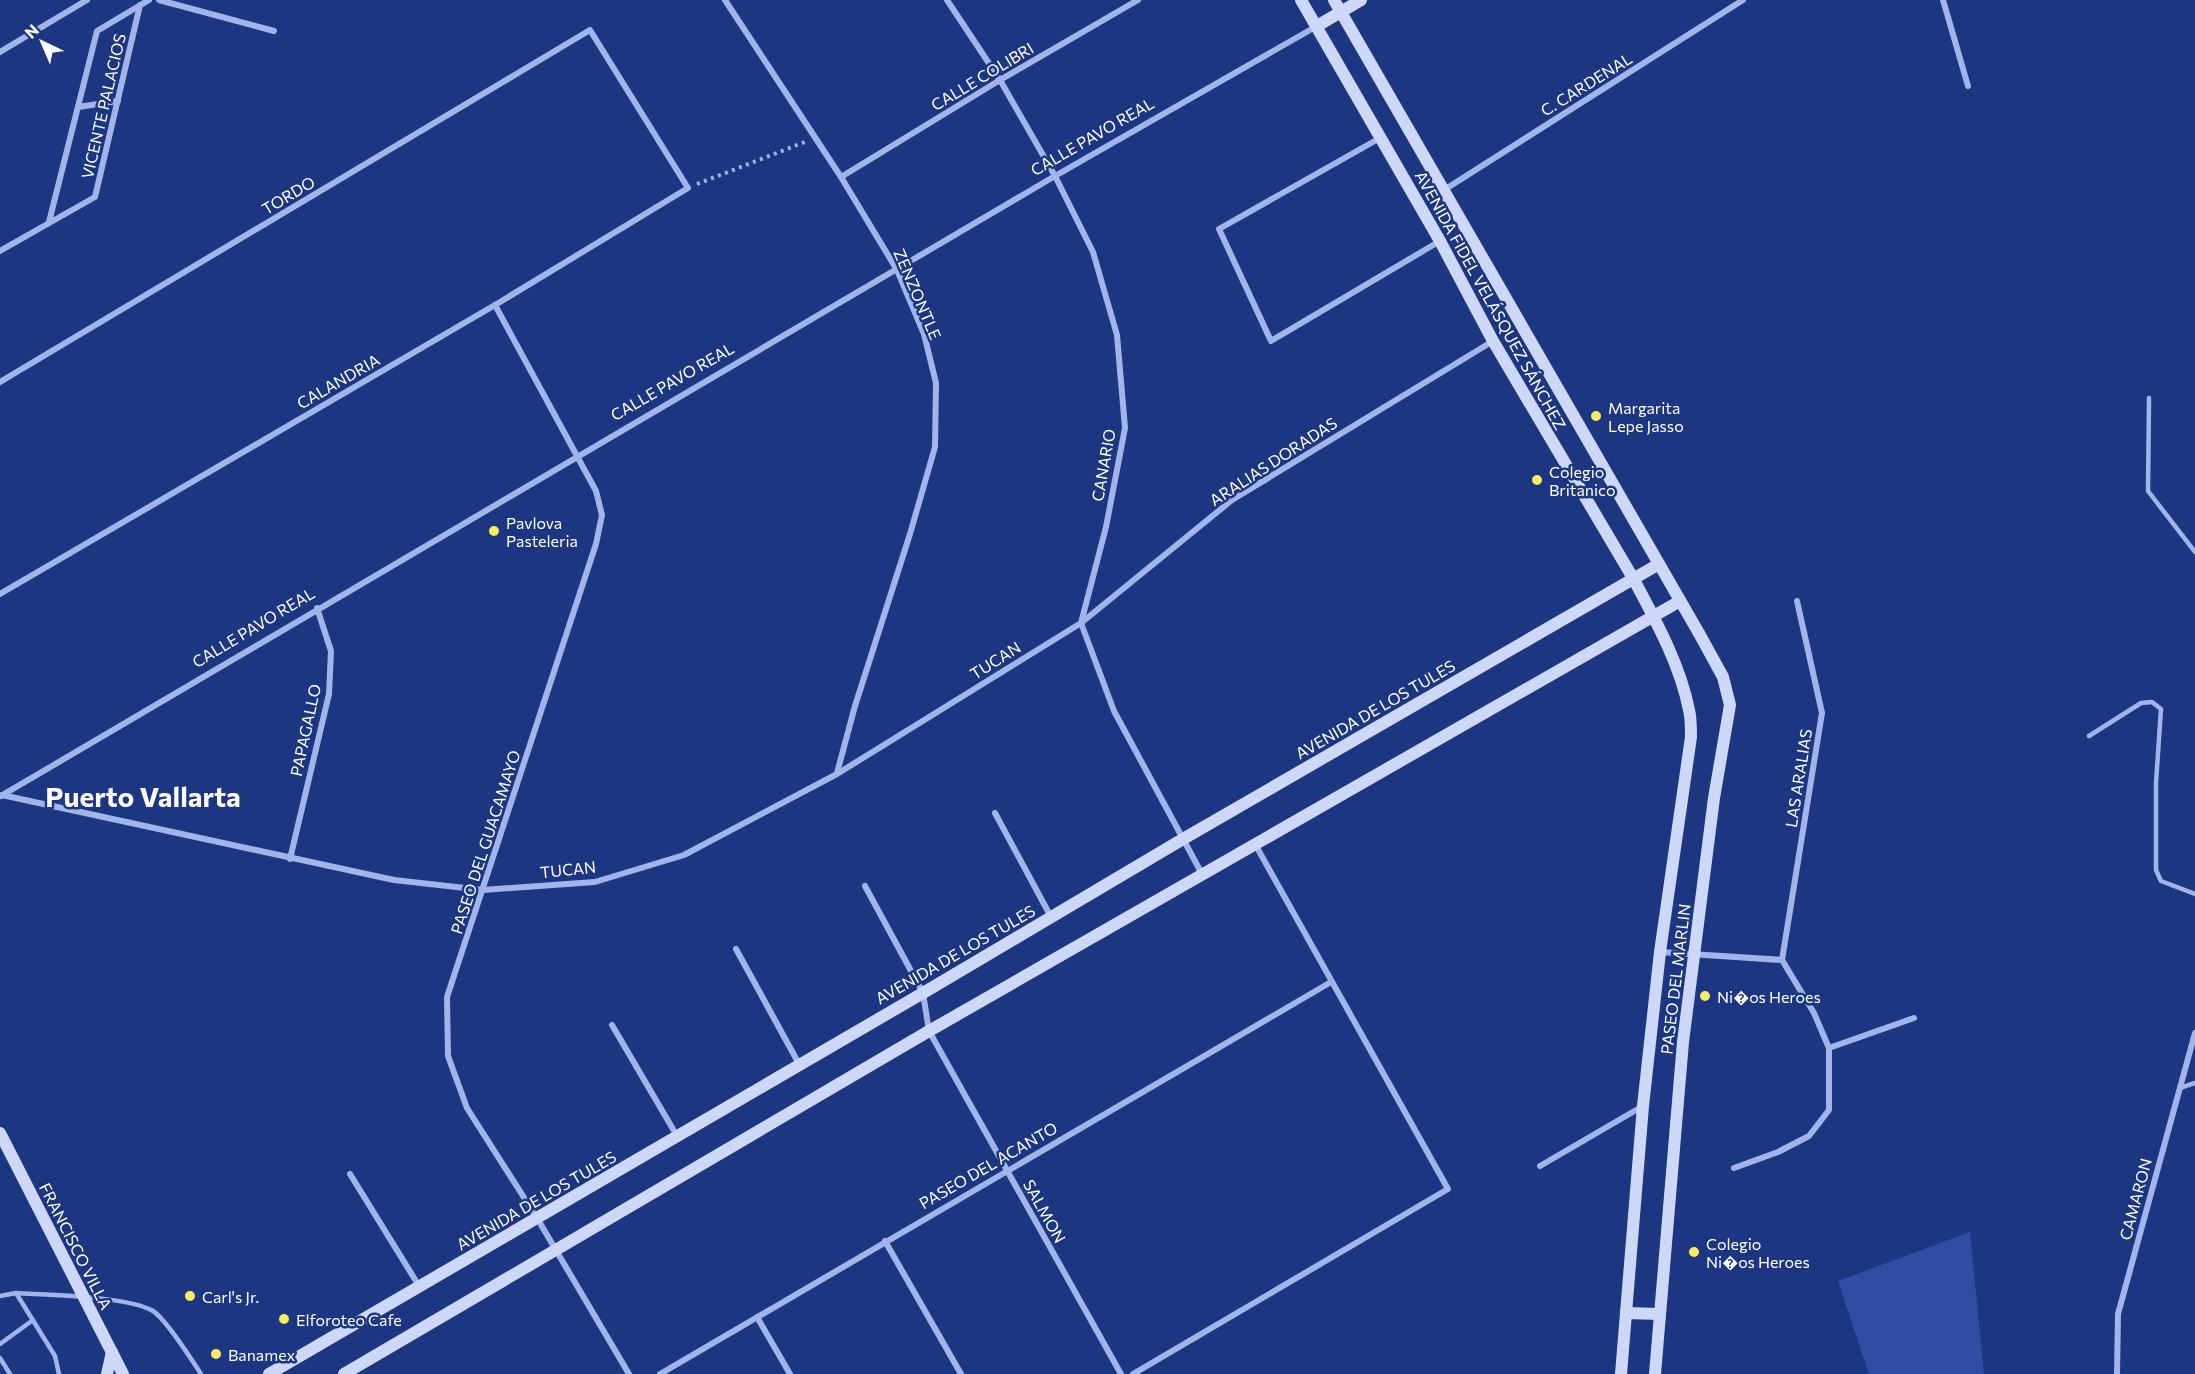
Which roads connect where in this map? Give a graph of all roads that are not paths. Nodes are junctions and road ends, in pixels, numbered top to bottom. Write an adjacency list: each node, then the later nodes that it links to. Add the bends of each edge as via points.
1 (87, 0): 17 (street)
2 (149, 0): 12 (street, VICENTE PALACIOS)
3 (159, 0): 16 (street)
4 (725, 0): 24 (street, ZENZONTLE)
5 (947, 0): 18 (street, CANARIO)
6 (1138, 0): 18 (street, CALLE COLIBRI)
7 (1301, 0): 14 (street, AVENIDA FIDEL VELÁSQUEZ SÁNCHEZ)
8 (1334, 0): 13 (street, AVENIDA FIDEL VELÁSQUEZ SÁNCHEZ)
9 (1362, 0): 13 (street, CALLE PAVO REAL)
10 (1743, 0): 25 (street, C. CARDENAL)
11 (1943, 0): 19 (street)
12 (140, 5): 20 (street, VICENTE PALACIOS); 21 (street, VICENTE PALACIOS, via 97,31)
13 (1342, 12): 14 (street, CALLE PAVO REAL); 25 (street, AVENIDA FIDEL VELÁSQUEZ SÁNCHEZ)
14 (1317, 26): 22 (street, AVENIDA FIDEL VELÁSQUEZ SÁNCHEZ); 23 (street, CALLE PAVO REAL)
15 (590, 30): 30 (street, CALANDRIA, via 688,188); 32 (street, TORDO)
16 (274, 31)
17 (0, 52)
18 (1000, 80): 23 (street, CANARIO); 24 (street, CALLE COLIBRI)
19 (1968, 86)
20 (117, 101): 21 (street); 26 (street, VICENTE PALACIOS, via 95,197)
21 (78, 107): 26 (street, VICENTE PALACIOS)
22 (1380, 138): 27 (street, AVENIDA FIDEL VELÁSQUEZ SÁNCHEZ); 27 (street, via 1219,230 1270,341)
23 (1055, 176): 29 (street, CALLE PAVO REAL); 43 (street, CANARIO, via 1093,252 1117,335 1125,428 1106,527)
24 (841, 177): 29 (street, ZENZONTLE)
25 (1444, 190): 36 (street, AVENIDA FIDEL VELÁSQUEZ SÁNCHEZ)
26 (49, 222): 28 (street, VICENTE PALACIOS)
27 (1440, 241): 31 (street, AVENIDA FIDEL VELÁSQUEZ SÁNCHEZ)
28 (0, 251)
29 (897, 270): 34 (street, CALLE PAVO REAL); 45 (street, ZENZONTLE, via 924,334 936,383 934,447)
30 (495, 305): 34 (street, PASEO DEL GUACAMAYO); 38 (street, CALANDRIA)
31 (1493, 341): 37 (street, AVENIDA FIDEL VELÁSQUEZ SÁNCHEZ); 43 (street, ARALIAS DORADAS, via 1232,500)
32 (0, 382)
33 (2149, 398): 35 (lane, via 2148,491)
34 (578, 455): 41 (street, CALLE PAVO REAL); 53 (street, PASEO DEL GUACAMAYO, via 596,491 602,515 596,544)
35 (2195, 552)
36 (1659, 564): 37 (street, AVENIDA DE LOS TULES); 39 (street, AVENIDA FIDEL VELÁSQUEZ SÁNCHEZ)
37 (1633, 578): 42 (street, AVENIDA FIDEL VELÁSQUEZ SÁNCHEZ); 48 (street, AVENIDA DE LOS TULES)
38 (0, 594)
39 (1680, 601): 42 (street); 58 (street, PASEO DEL MARLIN, via 1723,677 1730,705)
40 (1797, 601): 59 (street, LAS ARALIAS, via 1822,713)
41 (317, 608): 46 (street, CALLE PAVO REAL); 50 (street, PAPAGALLO, via 331,651 329,694)
42 (1653, 616): 49 (street); 57 (street, PASEO DEL MARLIN, via 1690,710 1691,737)
43 (1081, 623): 45 (street, TUCAN); 48 (street, via 1114,711)
44 (2089, 736): 54 (lane, via 2141,703 2152,702 2161,709 2156,870 2161,881)
45 (837, 774): 53 (street, TUCAN, via 684,855 595,882)
46 (1, 796): 50 (street, TUCAN)
47 (995, 813): 55 (street)
48 (1183, 839): 51 (street); 55 (street, AVENIDA DE LOS TULES)
49 (1255, 844): 51 (street); 60 (street)
50 (290, 859): 53 (street, TUCAN, via 394,880)
51 (1202, 874): 64 (street)
52 (865, 886): 61 (street, SALMON)
53 (483, 890): 77 (street, PASEO DEL GUACAMAYO, via 447,997 448,1056 467,1108)
54 (2195, 894)
55 (1051, 917): 61 (street, AVENIDA DE LOS TULES)
56 (735, 949): 67 (street)
57 (1660, 951): 58 (street); 70 (street, PASEO DEL MARLIN)
58 (1694, 954): 59 (street); 85 (street, PASEO DEL MARLIN)
59 (1782, 960): 66 (street, via 1814,1013)
60 (1331, 982): 75 (street, PASEO DEL ACANTO); 103 (street, via 1448,1189)
61 (923, 993): 64 (street, SALMON); 67 (street, AVENIDA DE LOS TULES)
62 (1914, 1017): 66 (street)
63 (612, 1025): 72 (street)
64 (929, 1031): 75 (street, SALMON); 79 (street)
65 (2195, 1034): 69 (street, CAMARON)
66 (1829, 1048): 74 (street, via 1829,1110 1809,1136)
67 (799, 1064): 72 (street, AVENIDA DE LOS TULES)
68 (2195, 1083): 69 (lane)
69 (2180, 1088): 106 (street, CAMARON, via 2118,1314)
70 (1643, 1106): 73 (street); 84 (street, PASEO DEL MARLIN)
71 (0, 1133): 83 (street, FRANCISCO VILLA)
72 (677, 1136): 77 (street, AVENIDA DE LOS TULES)
73 (1540, 1166)
74 (1734, 1168)
75 (1007, 1170): 78 (street, PASEO DEL ACANTO); 102 (street, SALMON)
76 (350, 1174): 80 (street)
77 (537, 1218): 79 (street, PASEO DEL GUACAMAYO); 80 (street, AVENIDA DE LOS TULES)
78 (885, 1241): 86 (street, PASEO DEL ACANTO); 101 (street)
79 (555, 1250): 97 (street); 98 (street, PASEO DEL GUACAMAYO)
80 (419, 1287): 96 (street, AVENIDA DE LOS TULES)
81 (16, 1293): 82 (lane); 83 (lane); 87 (lane)
82 (0, 1296)
83 (84, 1298): 89 (street, FRANCISCO VILLA); 95 (lane, via 133,1303 155,1312)
84 (1626, 1313): 85 (street); 104 (street, PASEO DEL MARLIN)
85 (1660, 1314): 105 (street, PASEO DEL MARLIN)
86 (757, 1317): 99 (street, PASEO DEL ACANTO); 100 (street)
87 (33, 1320): 88 (lane); 92 (lane, via 55,1356)
88 (0, 1344)
89 (112, 1352): 93 (street); 94 (street, FRANCISCO VILLA)
90 (0, 1358): 91 (lane)
91 (10, 1374)
92 (59, 1374)
93 (107, 1374)
94 (123, 1374)
95 (201, 1374)
96 (269, 1374)
97 (344, 1374)
98 (628, 1374)
99 (660, 1374)
100 (790, 1374)
101 (961, 1374)
102 (1121, 1374)
103 (1133, 1374)
104 (1621, 1374)
105 (1655, 1374)
106 (2117, 1374)

